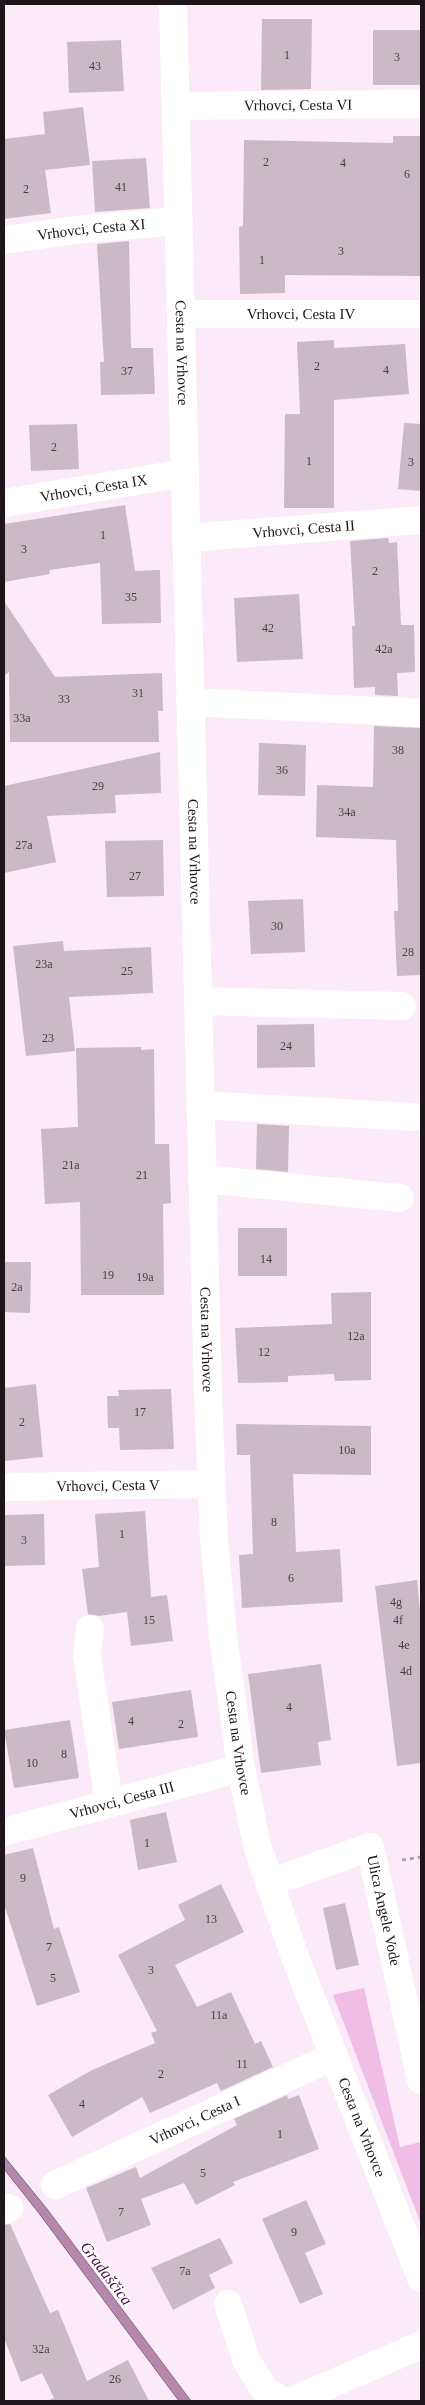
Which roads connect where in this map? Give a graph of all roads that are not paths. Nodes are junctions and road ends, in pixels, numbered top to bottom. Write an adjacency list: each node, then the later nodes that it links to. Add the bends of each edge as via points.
1 (173, 4): 3 (street, Cesta na Vrhovce)
2 (421, 104): 3 (street, Vrhovci, Cesta VI)
3 (176, 106): 4 (street, Cesta na Vrhovce)
4 (179, 221): 5 (street, Vrhovci, Cesta XI); 6 (street, Cesta na Vrhovce)
5 (4, 240)
6 (181, 314): 7 (street, Vrhovci, Cesta IV); 8 (street, Cesta na Vrhovce)
7 (421, 314)
8 (185, 472): 9 (street, Vrhovci, Cesta IX); 11 (street, Cesta na Vrhovce)
9 (4, 503)
10 (421, 520): 11 (street, Vrhovci, Cesta II)
11 (186, 538): 12 (street, Cesta na Vrhovce)
12 (190, 702): 13 (street); 14 (street, Cesta na Vrhovce)
13 (421, 713)
14 (198, 1000): 15 (street); 16 (street, Cesta na Vrhovce)
15 (402, 1006)
16 (200, 1105): 17 (street); 18 (street, Cesta na Vrhovce)
17 (414, 1116)
18 (202, 1179): 19 (street); 20 (street, Cesta na Vrhovce)
19 (400, 1198)
20 (211, 1484): 21 (street, Vrhovci, Cesta V); 23 (street, Cesta na Vrhovce, via 223,1635)
21 (4, 1486)
22 (90, 1629): 24 (street, via 86,1656)
23 (241, 1768): 24 (street, Vrhovci, Cesta III); 26 (street, Cesta na Vrhovce, via 257,1845)
24 (109, 1802): 25 (street, Vrhovci, Cesta III)
25 (4, 1832)
26 (269, 1883): 27 (street, Cesta na Vrhovce); 28 (street, Ulica Angele Vode, via 370,1847)
27 (334, 2056): 29 (street, Vrhovci, Cesta I); 30 (street, Cesta na Vrhovce)
28 (421, 2080)
29 (55, 2185)
30 (421, 2278)
31 (228, 2304): 33 (street, via 246,2360 266,2392)
32 (421, 2345): 34 (street)
33 (284, 2401)
34 (292, 2401)

